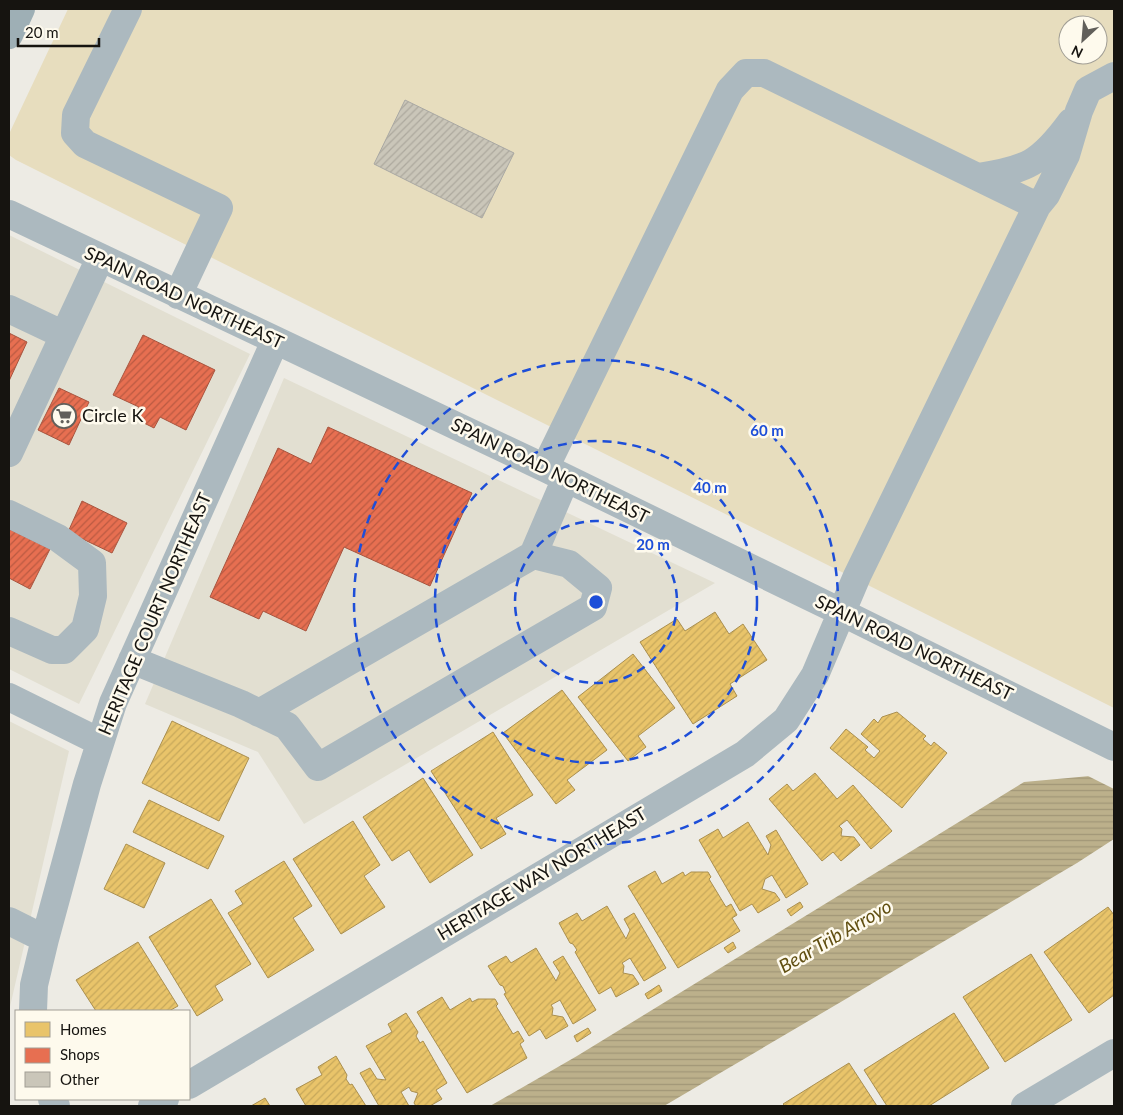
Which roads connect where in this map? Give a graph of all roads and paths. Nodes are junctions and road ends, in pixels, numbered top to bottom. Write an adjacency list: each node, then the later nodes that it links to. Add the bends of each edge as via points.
1 (21, 9): 3 (main road)
2 (128, 9): 10 (street, via 76,115 75,132 85,144 219,208)
3 (9, 35)
4 (1114, 76): 5 (street, via 1088,90)
5 (1079, 111): 6 (street, via 1055,144 1029,165); 7 (street, HERITAGE WAY NORTHEAST, via 1066,155)
6 (978, 177): 7 (street); 15 (street, via 764,73 746,73 730,90)
7 (1037, 206): 18 (street, HERITAGE WAY NORTHEAST)
8 (9, 214): 9 (street, SPAIN ROAD NORTHEAST)
9 (100, 258): 10 (street, SPAIN ROAD NORTHEAST); 12 (street)
10 (178, 295): 13 (street, SPAIN ROAD NORTHEAST)
11 (9, 308): 12 (street)
12 (64, 335): 14 (street)
13 (275, 341): 15 (street, SPAIN ROAD NORTHEAST); 20 (street, HERITAGE COURT NORTHEAST)
14 (9, 453)
15 (556, 473): 17 (street); 18 (street, SPAIN ROAD NORTHEAST)
16 (9, 514): 19 (street, via 58,538 92,563 93,596 85,629 64,650 52,650)
17 (533, 555): 22 (street); 22 (street, via 569,564 598,588 593,607 318,767 286,726)
18 (841, 612): 24 (street, SPAIN ROAD NORTHEAST); 29 (street, HERITAGE WAY NORTHEAST, via 816,675 786,720 745,754)
19 (9, 630)
20 (132, 660): 22 (street); 23 (street, HERITAGE COURT NORTHEAST)
21 (9, 697): 23 (street)
22 (259, 712)
23 (100, 742): 26 (street, HERITAGE COURT NORTHEAST)
24 (1114, 747)
25 (9, 921): 26 (street)
26 (45, 939): 27 (street, HERITAGE COURT NORTHEAST, via 34,985)
27 (33, 1010)
28 (1114, 1053): 32 (street)
29 (190, 1083)
30 (163, 1100): 31 (street)
31 (152, 1106)
32 (1025, 1106)

